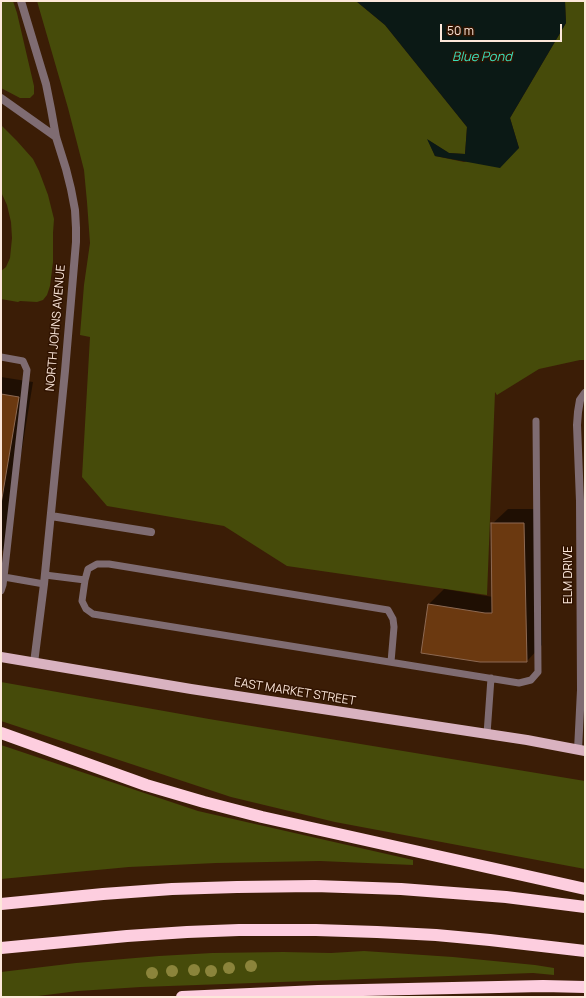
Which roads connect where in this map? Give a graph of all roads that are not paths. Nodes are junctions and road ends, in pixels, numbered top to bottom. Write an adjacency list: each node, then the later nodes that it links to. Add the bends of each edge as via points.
1 (21, 1): 3 (street, NORTH JOHNS AVENUE, via 46,84)
2 (1, 98): 3 (street)
3 (56, 137): 7 (street, NORTH JOHNS AVENUE, via 71,189 76,242)
4 (1, 357): 10 (lane, via 23,361 28,370)
5 (583, 397): 20 (street, ELM DRIVE, via 577,425)
6 (536, 421): 17 (lane, via 538,672 531,680 519,682)
7 (51, 516): 8 (street); 9 (street, NORTH JOHNS AVENUE)
8 (151, 532)
9 (45, 575): 11 (lane); 12 (street, NORTH JOHNS AVENUE)
10 (4, 577): 12 (lane); 13 (lane)
11 (85, 580): 15 (lane, via 82,601 86,609 93,614); 15 (lane, via 88,569 96,564 109,564 388,610 394,627)
12 (44, 584): 16 (street, NORTH JOHNS AVENUE)
13 (1, 590)
14 (1, 657): 16 (main road, EAST MARKET STREET)
15 (391, 662): 17 (lane)
16 (34, 663): 19 (main road, EAST MARKET STREET)
17 (491, 678): 19 (lane)
18 (1, 733): 21 (highway, via 146,785 204,802)
19 (486, 734): 20 (main road, EAST MARKET STREET)
20 (582, 750)
21 (585, 889)
22 (1, 904): 23 (highway, via 172,889 315,886 498,897)
23 (585, 907)
24 (1, 948): 25 (highway, via 180,932 316,930 444,936)
25 (585, 951)
26 (585, 987): 27 (highway, via 326,991)
27 (182, 997)

